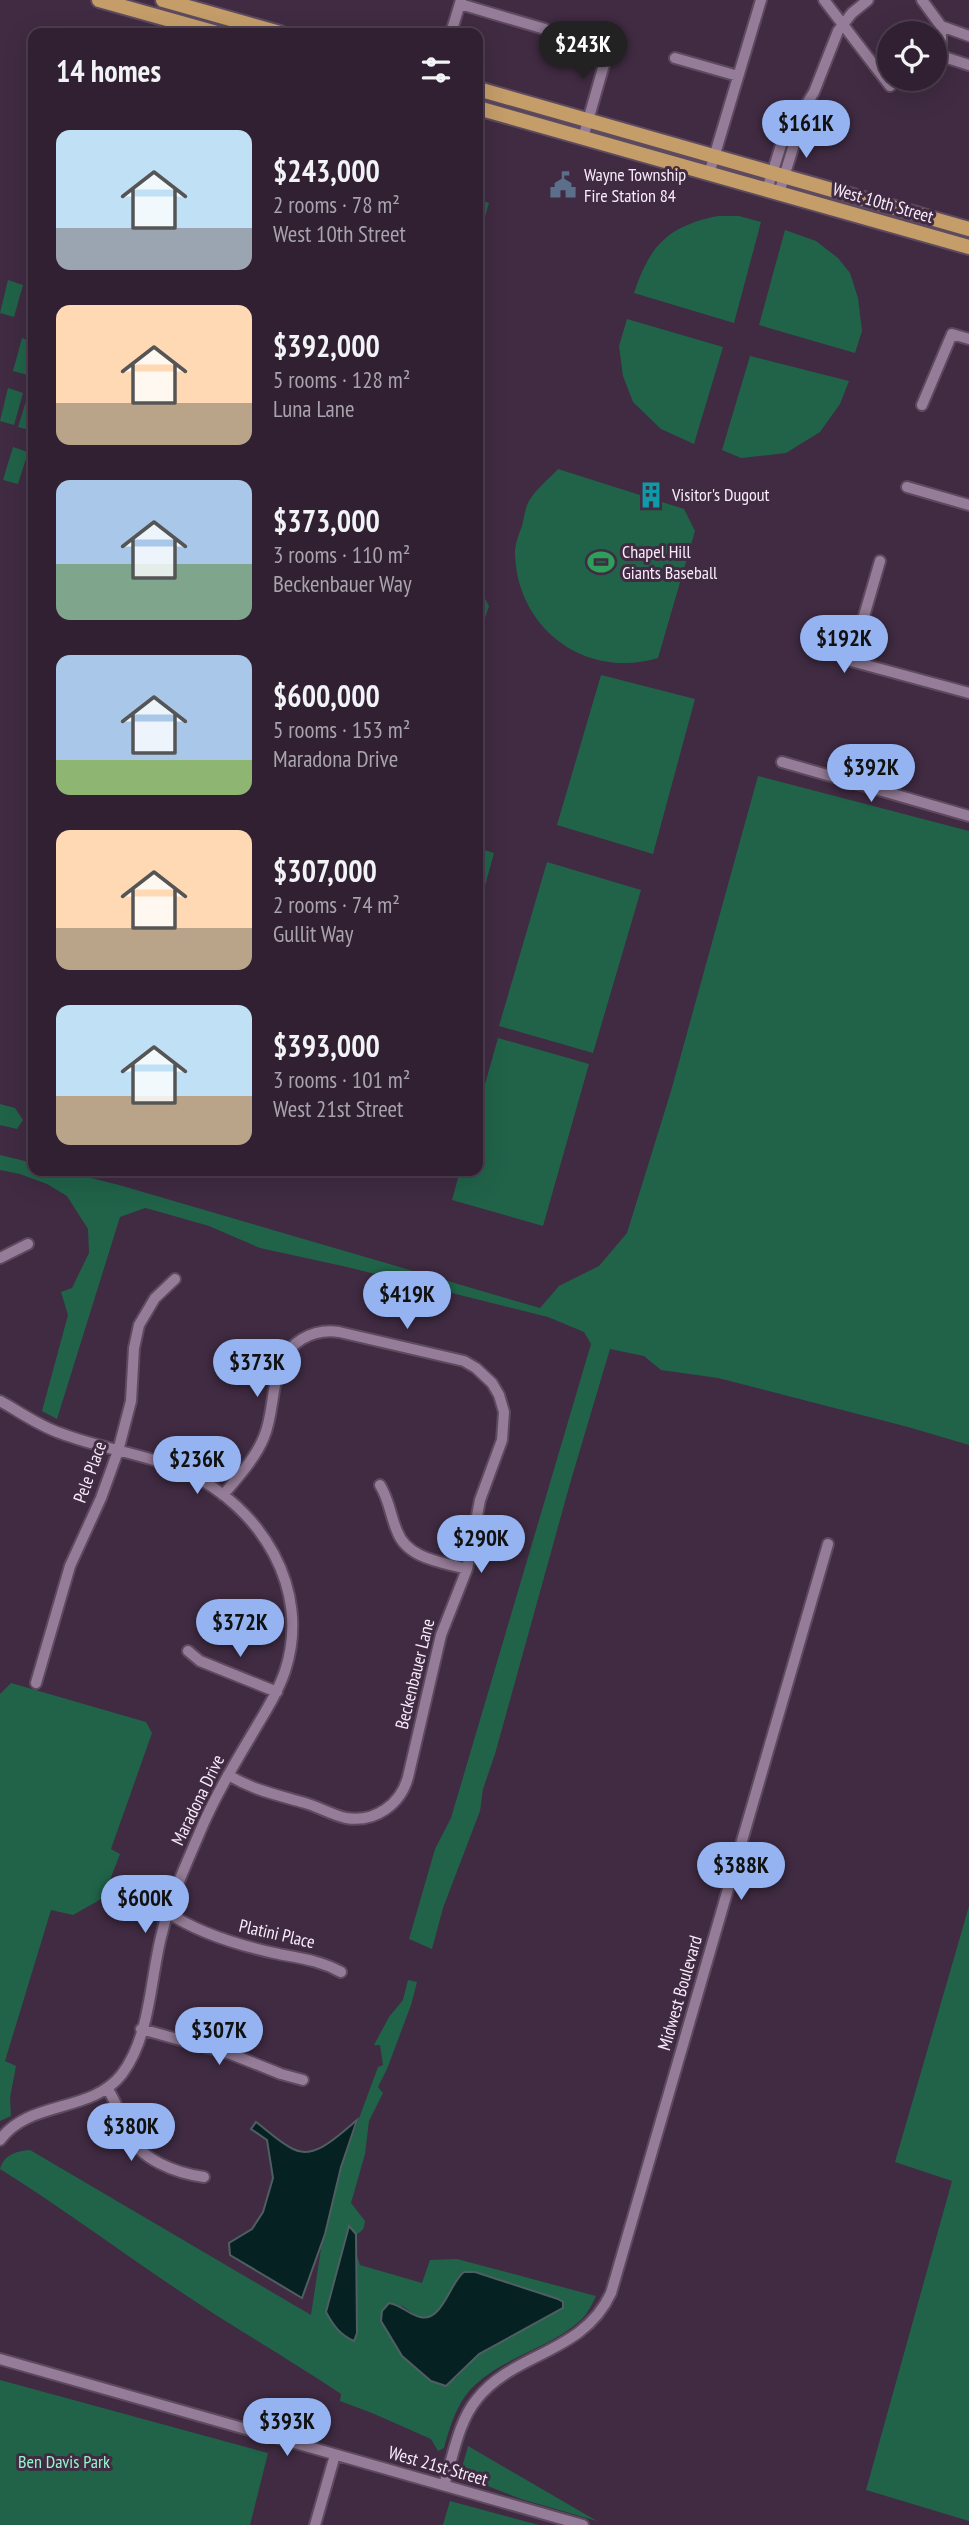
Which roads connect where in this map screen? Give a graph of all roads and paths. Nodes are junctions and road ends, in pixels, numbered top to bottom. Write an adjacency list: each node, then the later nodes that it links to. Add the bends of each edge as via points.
1 (99, 0): 10 (main road)
2 (163, 0): 11 (main road)
3 (761, 0): 21 (street)
4 (824, 0): 9 (street)
5 (869, 0): 9 (street)
6 (922, 0): 8 (street)
7 (460, 2): 12 (street); 13 (street)
8 (935, 21)
9 (843, 24): 20 (street); 28 (street, via 814,92 794,125 796,138)
10 (199, 28)
11 (262, 28)
12 (452, 28)
13 (545, 29)
14 (947, 31): 16 (street)
15 (613, 33): 24 (street)
16 (969, 36)
17 (675, 58): 21 (street)
18 (947, 58): 19 (street)
19 (964, 63)
20 (877, 69)
21 (738, 76): 26 (street)
22 (483, 90): 24 (main road, West 10th Street)
23 (483, 109): 25 (main road, West 10th Street)
24 (589, 121): 25 (street); 26 (main road, West 10th Street)
25 (583, 138): 27 (main road, West 10th Street)
26 (714, 157): 27 (street); 28 (main road, West 10th Street)
27 (709, 174): 29 (main road, West 10th Street)
28 (778, 176): 29 (street); 30 (main road, West 10th Street)
29 (773, 192): 31 (main road, West 10th Street)
30 (969, 229)
31 (969, 247)
32 (969, 339): 33 (street, via 952,334)
33 (922, 405)
34 (907, 487): 35 (street)
35 (969, 505)
36 (880, 561): 37 (street, via 851,661)
37 (969, 693)
38 (782, 762): 39 (street)
39 (969, 816)
40 (28, 1244): 41 (street)
41 (0, 1258)
42 (175, 1279): 44 (street, Pele Place, via 152,1301 138,1329 131,1401)
43 (0, 1401): 44 (street, Maradona Drive, via 59,1433)
44 (118, 1451): 46 (street, Maradona Drive, via 177,1469); 50 (street, Pele Place, via 70,1566)
45 (380, 1485): 48 (street, via 398,1536 410,1549)
46 (223, 1495): 48 (street, Beckenbauer Lane, via 264,1439 277,1373 295,1344 312,1334 339,1332 453,1358 488,1378 502,1405 504,1430 480,1500); 51 (street, Maradona Drive, via 263,1536 288,1587 292,1639)
47 (828, 1544): 62 (street, Midwest Boulevard, via 609,2296 590,2325 500,2378 475,2402 462,2426)
48 (467, 1569): 52 (street, Beckenbauer Lane, via 442,1632 408,1780 389,1807 376,1815 343,1817 259,1791)
49 (188, 1651): 51 (street, via 200,1661)
50 (36, 1683)
51 (277, 1692): 52 (street, Maradona Drive)
52 (228, 1775): 53 (street, Maradona Drive)
53 (167, 1912): 54 (street, Platini Place, via 222,1938 325,1963); 55 (street, Maradona Drive)
54 (341, 1972)
55 (141, 2029): 56 (street); 57 (street, Maradona Drive, via 130,2062)
56 (303, 2080)
57 (107, 2088): 58 (street, Maradona Drive, via 24,2118); 59 (street, via 139,2149 179,2173)
58 (0, 2140)
59 (204, 2178)
60 (0, 2359): 61 (street, West 21st Street)
61 (335, 2455): 62 (street, West 21st Street); 63 (street)
62 (444, 2485): 64 (street, West 21st Street)
63 (315, 2525)
64 (583, 2525)

